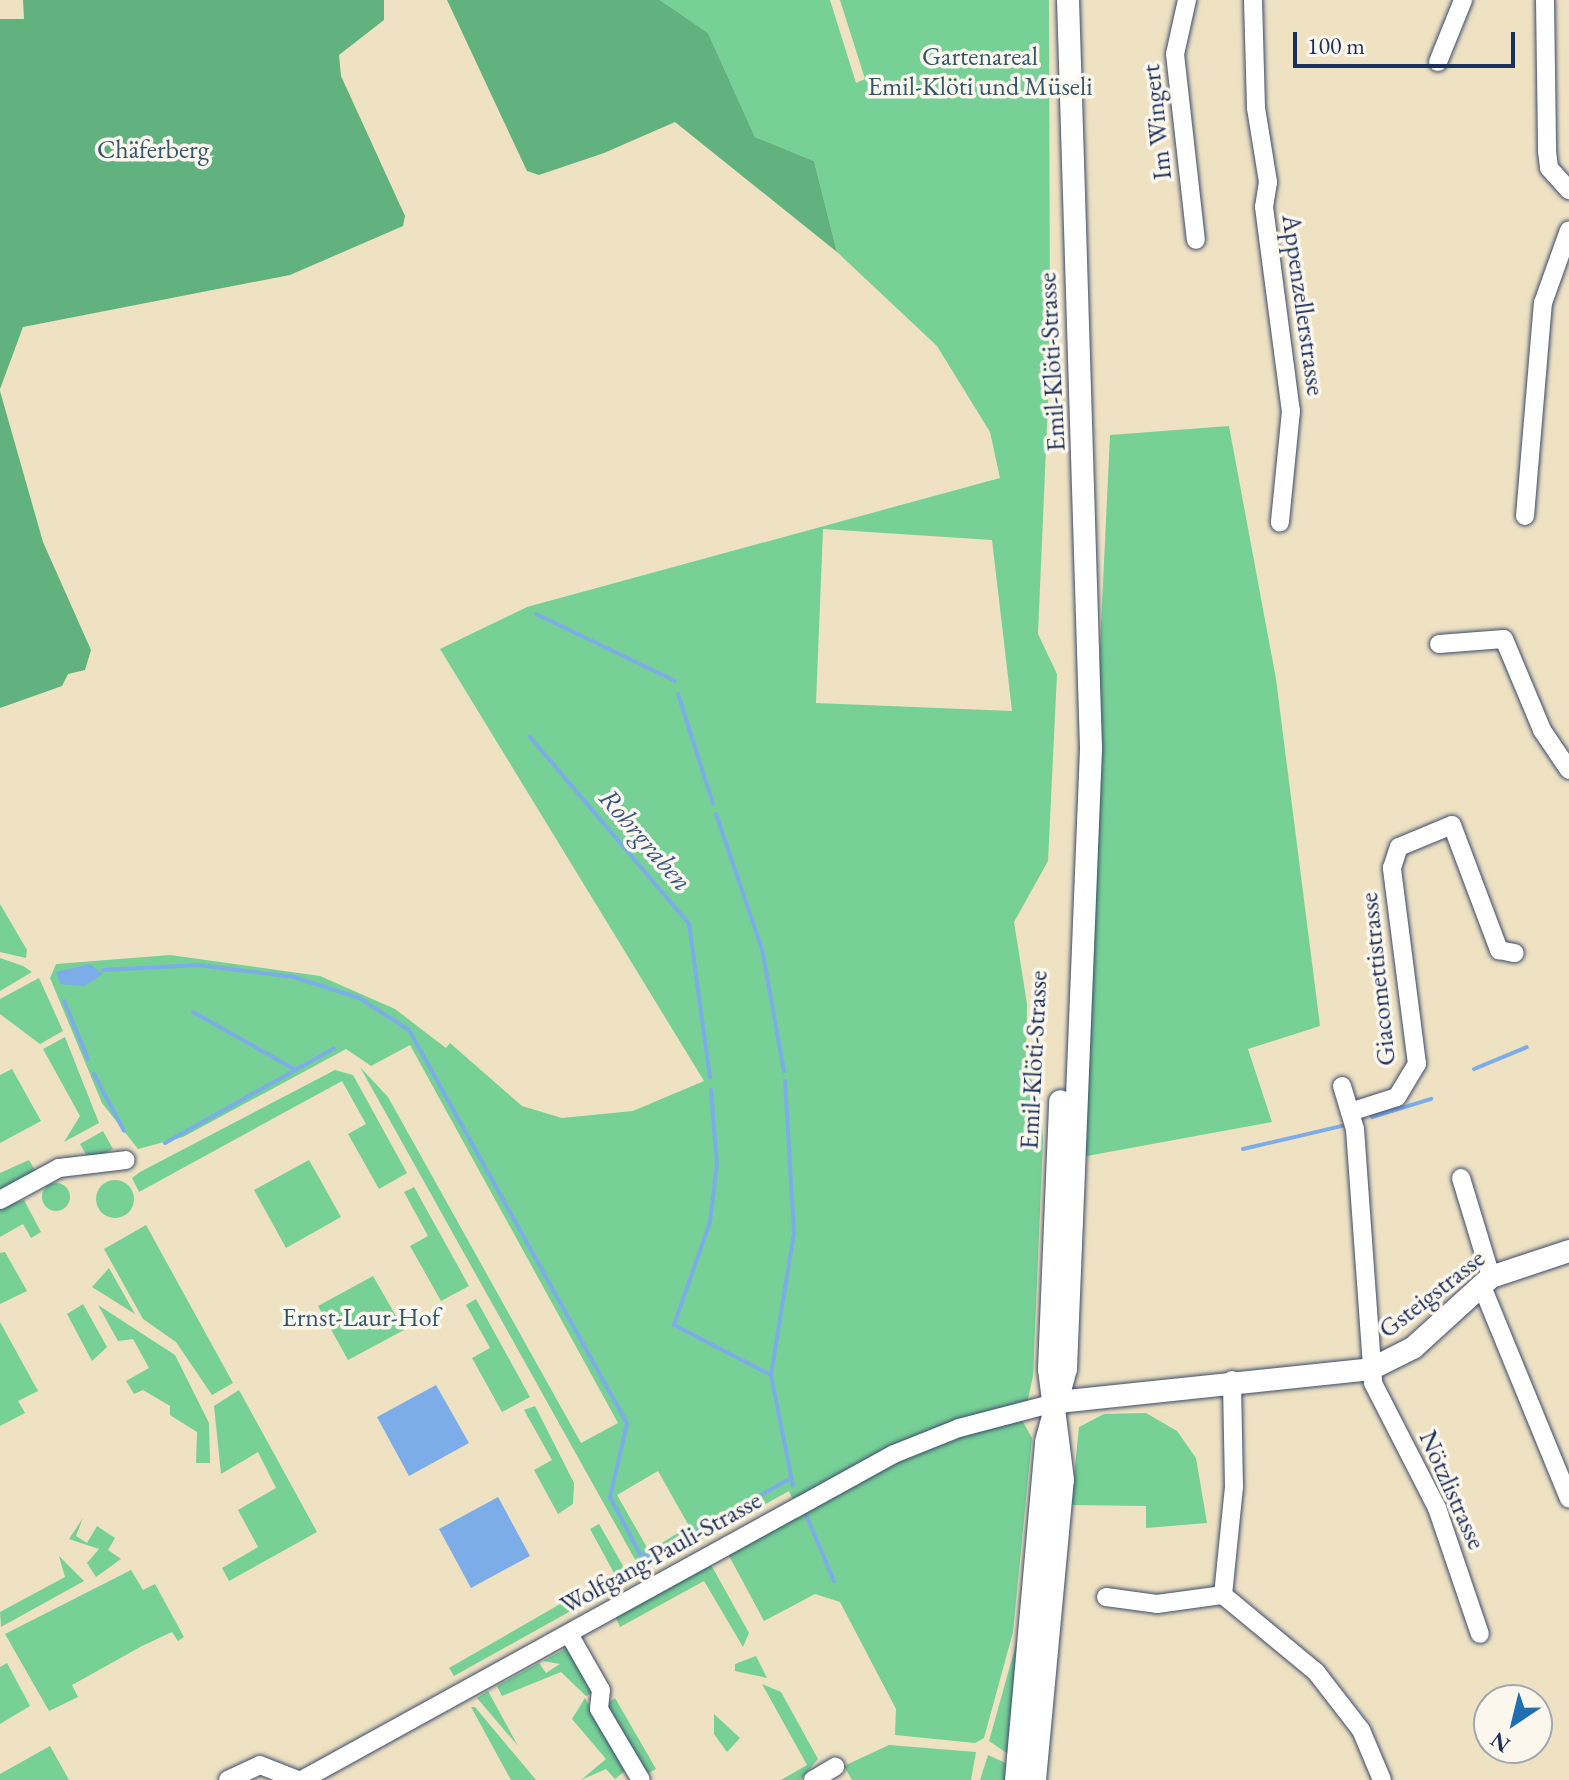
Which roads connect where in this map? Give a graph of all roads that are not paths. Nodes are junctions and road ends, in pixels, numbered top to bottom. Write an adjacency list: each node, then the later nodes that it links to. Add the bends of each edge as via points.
1 (1068, 0): 24 (street, Emil-Klöti-Strasse, via 1087,542 1085,721 1091,748 1066,1369)
2 (1187, 0): 9 (street, Im Wingert, via 1175,54)
3 (1253, 0): 11 (street, Appenzellerstrasse, via 1256,108 1268,182 1264,207 1291,411)
4 (1463, 0): 6 (street)
5 (1545, 0): 7 (street, via 1549,168)
6 (1438, 62)
7 (1569, 190)
8 (1569, 230): 10 (street, via 1543,303)
9 (1196, 240)
10 (1525, 516)
11 (1280, 522)
12 (1439, 644): 13 (street, via 1504,639 1542,730)
13 (1569, 770)
14 (1515, 953): 16 (street, Giacomettistrasse, via 1499,950 1452,825 1399,847 1392,868 1417,1064 1397,1097)
15 (1342, 1086): 16 (street)
16 (1350, 1112): 22 (street)
17 (126, 1160): 19 (street, via 59,1168)
18 (1461, 1178): 21 (street)
19 (0, 1200)
20 (1569, 1251): 21 (street, Gsteigstrasse)
21 (1486, 1280): 22 (street, Gsteigstrasse, via 1413,1348); 25 (street)
22 (1371, 1369): 23 (street, Gsteigstrasse); 29 (street, Nötzlistrasse, via 1437,1508)
23 (1232, 1380): 24 (street, Gsteigstrasse); 26 (street, via 1233,1517)
24 (1058, 1402): 28 (street, Wolfgang-Pauli-Strasse, via 894,1454); 35 (street, Emil-Klöti-Strasse, via 1046,1442); 36 (street, Emil-Klöti-Strasse, via 1063,1480)
25 (1569, 1499)
26 (1223, 1595): 27 (street, via 1160,1604); 37 (street, via 1316,1672 1361,1730)
27 (1106, 1597)
28 (569, 1634): 32 (street, Wolfgang-Pauli-Strasse); 33 (street, via 601,1690 599,1709)
29 (1480, 1634)
30 (835, 1767): 34 (street)
31 (228, 1780): 32 (street, Wolfgang-Pauli-Strasse, via 260,1765)
32 (300, 1780)
33 (641, 1780)
34 (813, 1780)
35 (1016, 1780)
36 (1035, 1780)
37 (1382, 1780)

